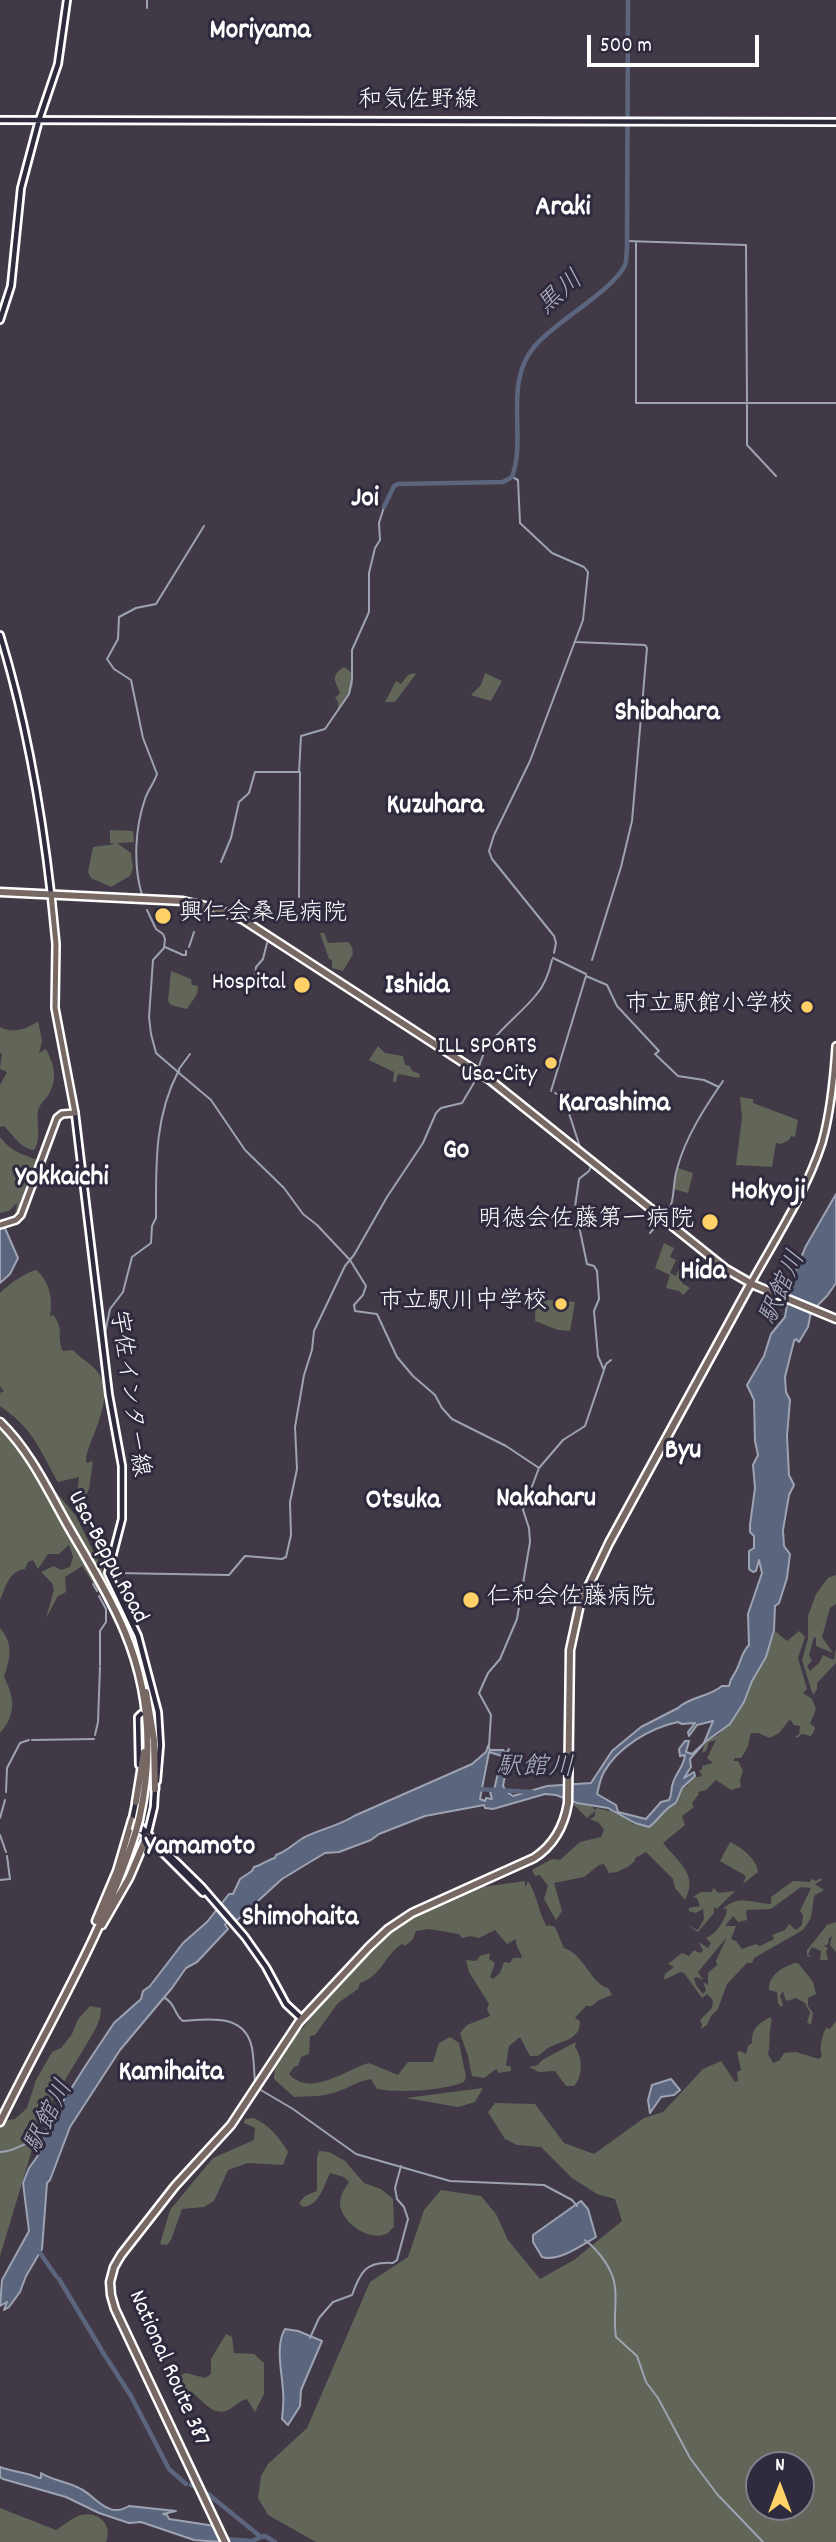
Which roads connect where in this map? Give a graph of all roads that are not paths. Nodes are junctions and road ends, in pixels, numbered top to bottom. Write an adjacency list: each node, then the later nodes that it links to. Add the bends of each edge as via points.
1 (67, 0): 3 (main road, via 57,70)
2 (0, 120): 3 (main road, 和気佐野線)
3 (39, 120): 4 (main road, 和気佐野線); 5 (main road, via 21,188 11,286)
4 (836, 122)
5 (0, 320)
6 (0, 635): 8 (main road, via 37,787)
7 (0, 892): 8 (highway)
8 (51, 894): 11 (main road, via 55,1008); 13 (highway, via 183,901 230,914 256,928 478,1072 717,1263)
9 (836, 1046): 13 (main road, via 830,1106 818,1154)
10 (836, 1081): 13 (main road, via 828,1130 814,1171)
11 (75, 1113): 12 (main road, via 57,1118 21,1215); 18 (main road, 宇佐インター線, via 108,1395 122,1466 122,1520 108,1573 138,1636 156,1712 160,1745)
12 (0, 1224)
13 (752, 1284): 14 (highway); 23 (highway, National Route 387, via 580,1604 571,1636 568,1803 560,1831 543,1852 527,1862 396,1923)
14 (836, 1319)
15 (0, 1422): 16 (highway, Usa-Beppu Road, via 28,1455)
16 (119, 1618): 17 (highway, Usa-Beppu Road, via 135,1662); 18 (highway, via 149,1702)
17 (143, 1712): 19 (highway, via 143,1758); 19 (main road, via 138,1717); 20 (highway, Usa-Beppu Road, via 147,1765)
18 (155, 1789): 21 (main road, 宇佐インター線)
19 (136, 1802): 20 (main road)
20 (136, 1820): 21 (main road); 22 (highway); 22 (highway, Usa-Beppu Road, bridge, via 124,1866)
21 (147, 1835): 22 (highway); 23 (main road, via 238,1929 264,1963 284,2002)
22 (73, 1975): 24 (highway, Usa-Beppu Road)
23 (302, 2019): 26 (highway, National Route 387, via 234,2121 119,2258 111,2279 116,2312)
24 (2, 2113): 25 (highway, Usa-Beppu Road)
25 (0, 2122)
26 (225, 2542)

